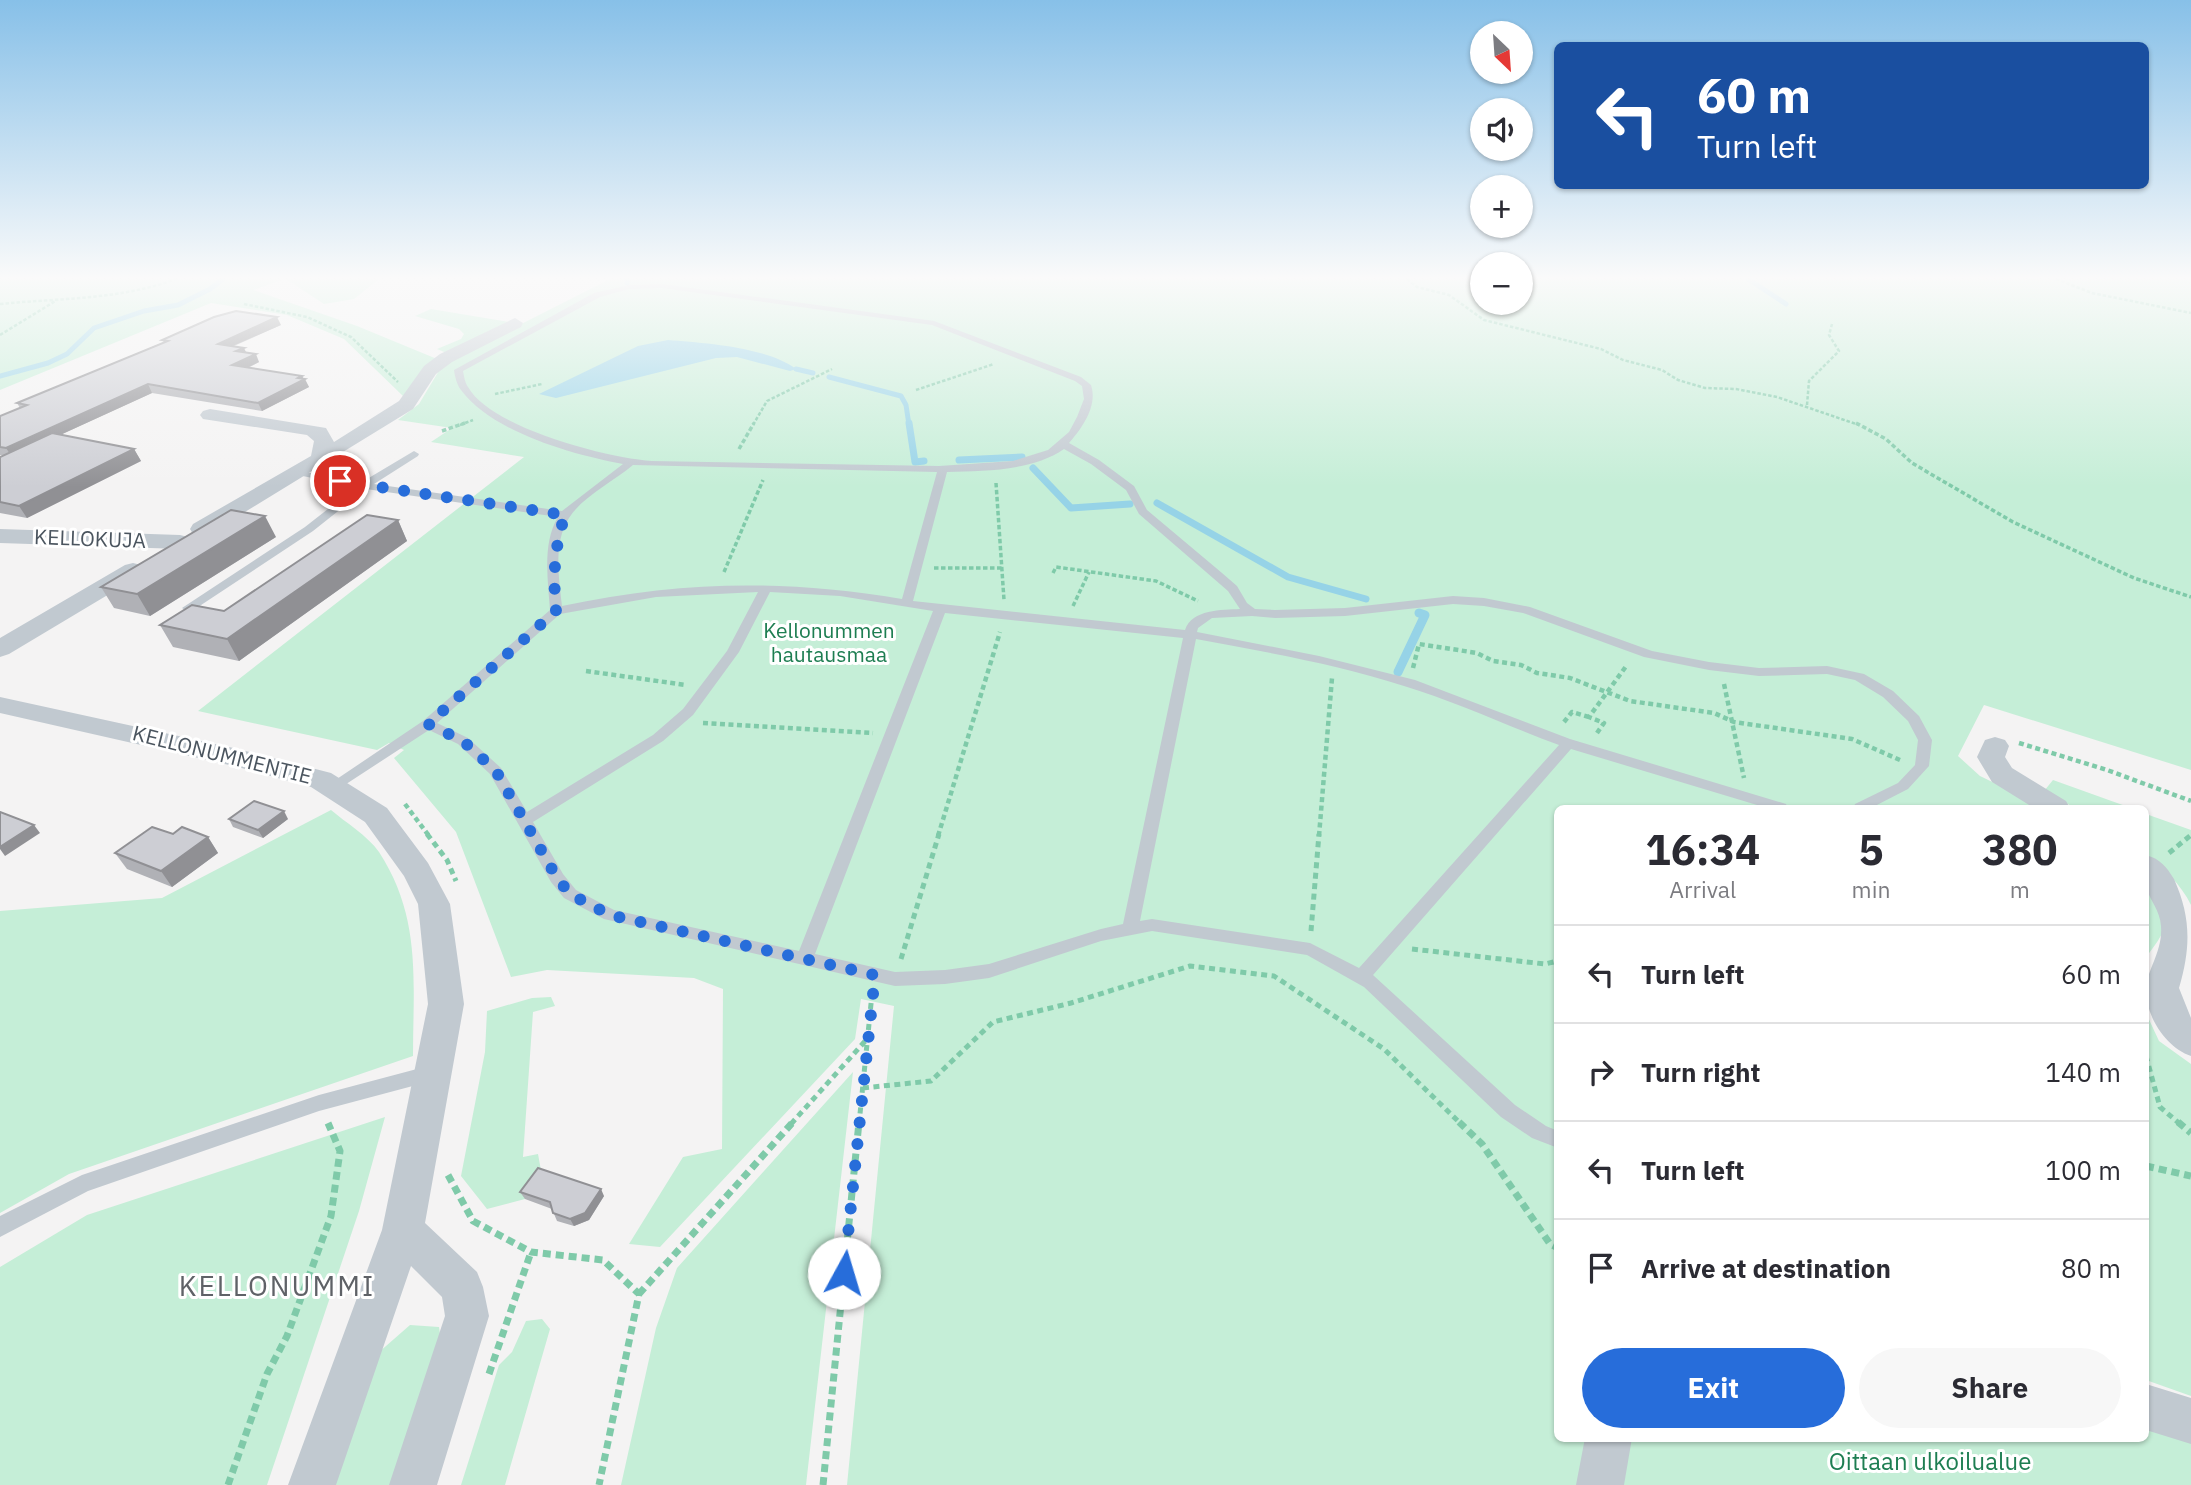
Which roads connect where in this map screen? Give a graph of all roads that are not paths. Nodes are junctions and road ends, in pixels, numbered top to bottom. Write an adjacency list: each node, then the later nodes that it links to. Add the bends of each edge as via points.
1 (465, 348): 7 (street, via 430,370 407,405)
2 (498, 348): 8 (lane, via 458,370 458,382 475,401 490,413 558,444)
3 (998, 348): 5 (lane, via 1085,384 1090,395 1087,409)
4 (210, 415): 7 (street, via 319,432 324,441)
5 (1063, 444): 9 (lane, via 1031,460); 20 (lane, via 1130,488 1143,512 1218,575)
6 (414, 454): 11 (lane)
7 (320, 459): 10 (street)
8 (631, 462): 9 (lane); 12 (lane)
9 (943, 467): 16 (lane)
10 (297, 472): 11 (lane); 14 (street)
11 (364, 486): 12 (lane); 17 (lane, via 309,529)
12 (565, 515): 19 (lane, via 553,570)
13 (0, 536): 14 (street, KELLOKUJA)
14 (180, 542): 22 (street)
15 (765, 590): 16 (lane, via 821,591); 19 (lane, via 646,594); 31 (lane, via 733,652 678,722)
16 (907, 602): 18 (lane)
17 (188, 608)
18 (940, 609): 21 (lane); 34 (lane)
19 (556, 611): 24 (lane)
20 (1252, 612): 21 (lane, via 1209,615 1192,626); 29 (lane, via 1484,602 1525,610 1639,650 1719,667 1759,672 1827,670 1859,677 1888,694 1914,719 1925,740 1920,769 1903,786)
21 (1189, 635): 25 (lane, via 1409,683); 33 (lane)
22 (0, 649)
23 (0, 705): 27 (street, KELLONUMMENTIE, via 239,758)
24 (428, 724): 27 (lane); 31 (lane, via 463,741 496,771)
25 (1568, 744): 28 (lane); 35 (lane)
26 (1994, 746): 30 (street, via 1991,757 2002,775)
27 (332, 787): 37 (street, KELLONUMMENTIE, via 376,815 417,871 434,904 446,1004)
28 (1772, 805)
29 (1866, 805)
30 (2050, 805)
31 (524, 821): 34 (lane, via 557,878 570,894 590,906 610,915)
32 (2149, 870): 36 (street, via 2171,899 2180,930 2176,958 2162,988 2173,1023)
33 (1130, 930): 34 (lane, via 989,971 946,977 895,979); 35 (lane, via 1152,925 1310,949)
34 (804, 960)
35 (1361, 977): 38 (lane, via 1508,1111)
36 (2191, 1041)
37 (436, 1071): 39 (lane, via 319,1103 82,1184); 40 (street, KELLONUMMENTIE)
38 (1554, 1138)
39 (0, 1227)
40 (403, 1230): 44 (street, KELLONUMMENTIE); 45 (street, via 462,1287 467,1316)
41 (2149, 1409): 42 (street)
42 (2191, 1421)
43 (1608, 1442): 46 (street)
44 (312, 1485)
45 (413, 1485)
46 (1600, 1485)

